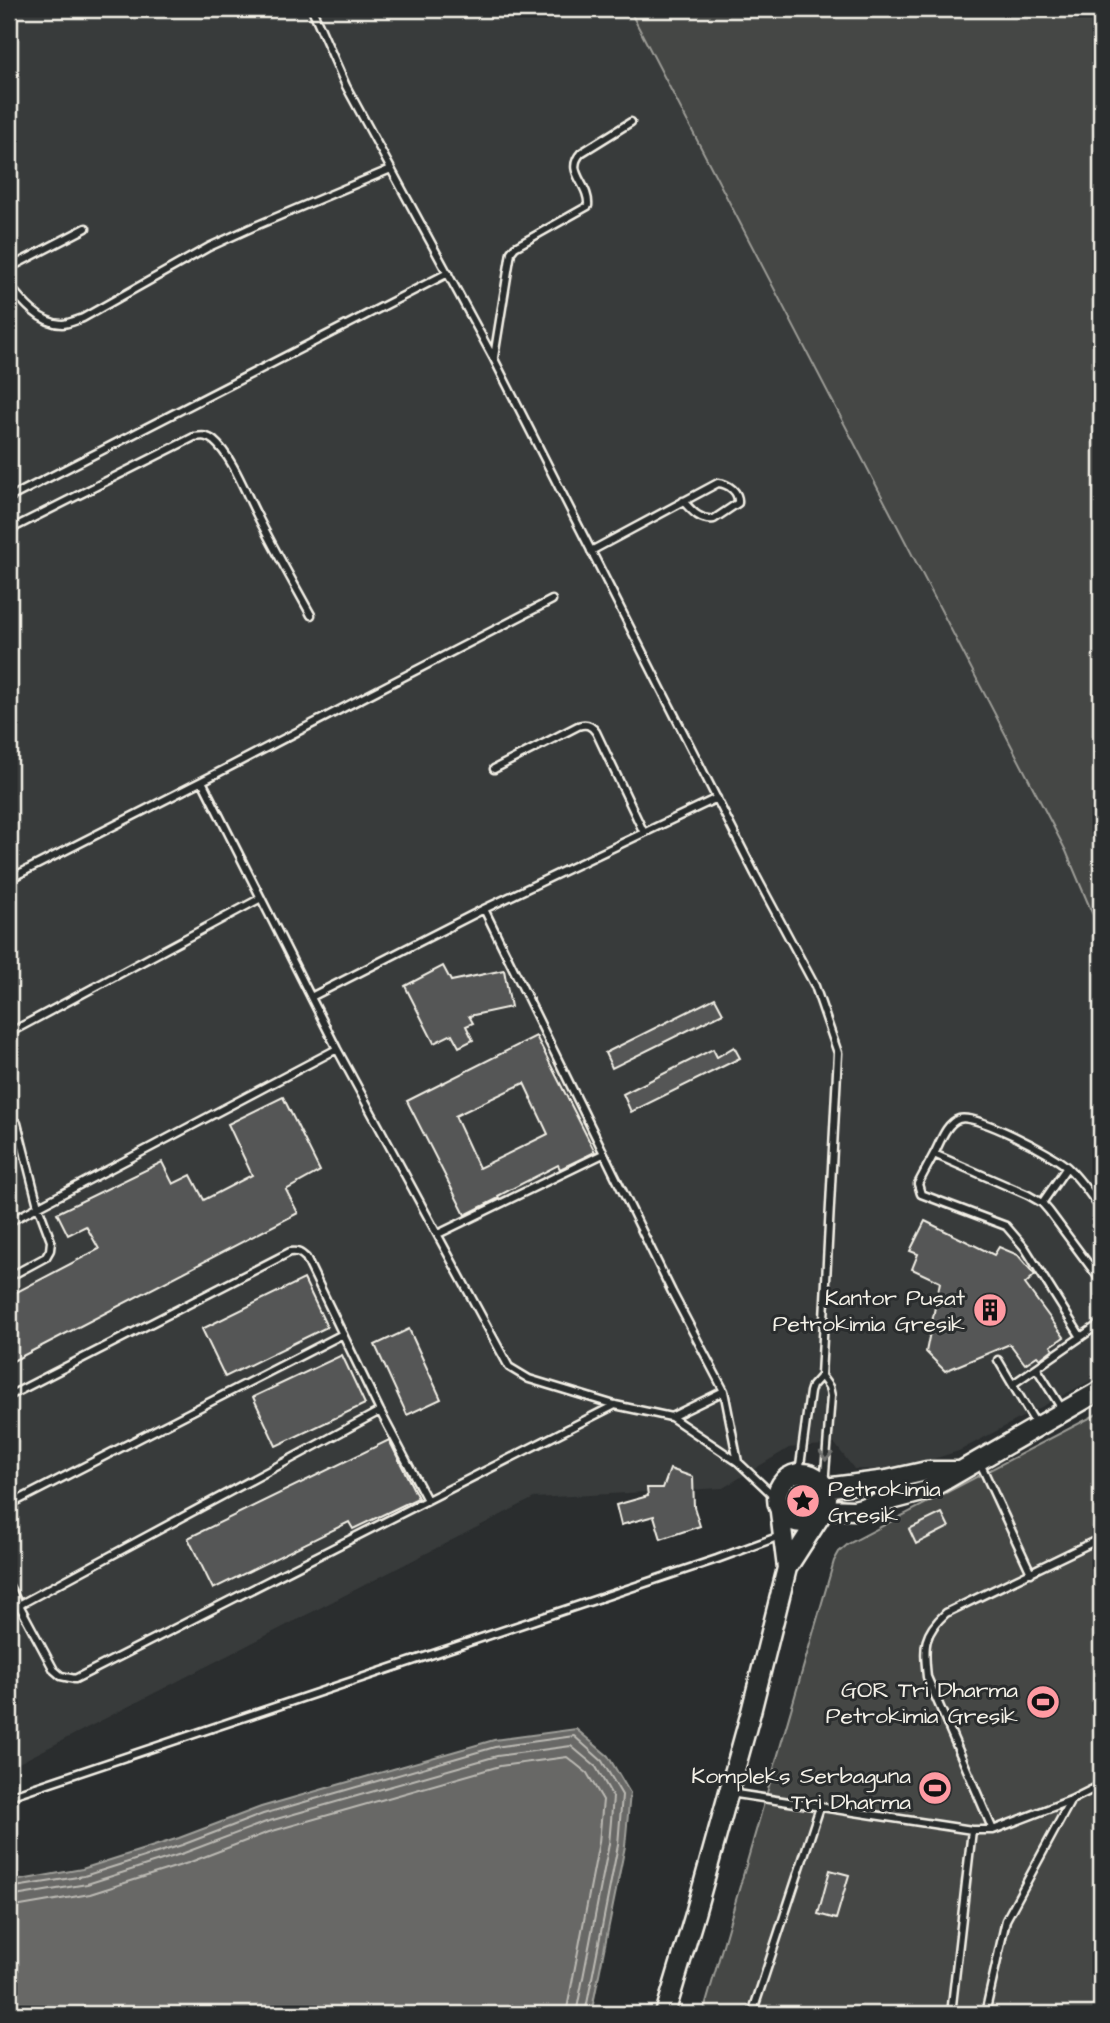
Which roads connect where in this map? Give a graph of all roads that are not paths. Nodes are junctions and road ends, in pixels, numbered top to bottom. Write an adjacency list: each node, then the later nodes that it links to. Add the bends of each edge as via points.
1 (312, 9): 3 (lane, via 346,86)
2 (631, 122): 8 (lane, via 575,160 588,206 514,247)
3 (391, 169): 6 (lane); 7 (lane, via 209,247 83,318 61,324 44,319)
4 (86, 228): 5 (lane)
5 (9, 268)
6 (448, 273): 8 (lane); 9 (lane)
7 (9, 285)
8 (494, 359): 12 (lane)
9 (9, 498)
10 (683, 501): 10 (lane, via 721,482 738,498 738,503 710,520); 12 (lane)
11 (9, 530): 14 (lane, via 204,435 220,447 239,477)
12 (591, 551): 17 (lane)
13 (552, 600): 16 (lane)
14 (311, 615)
15 (494, 769): 18 (lane, via 578,726 592,727)
16 (202, 781): 19 (lane); 20 (lane)
17 (717, 799): 18 (lane); 41 (lane, via 815,986 838,1053)
18 (644, 833): 21 (lane)
19 (9, 879)
20 (261, 898): 22 (lane); 23 (lane)
21 (484, 909): 22 (lane); 26 (lane)
22 (312, 997): 24 (lane)
23 (9, 1032)
24 (337, 1049): 30 (lane); 33 (lane)
25 (16, 1123): 30 (lane)
26 (603, 1154): 33 (lane); 44 (lane)
27 (934, 1154): 28 (lane, via 948,1127 969,1118 1032,1144); 29 (lane); 38 (lane, via 918,1184 921,1194 1006,1226)
28 (1067, 1167): 29 (lane); 31 (lane)
29 (1042, 1203): 35 (lane)
30 (38, 1206): 32 (lane); 34 (lane, via 50,1250 46,1257)
31 (1101, 1210)
32 (9, 1222)
33 (438, 1234): 46 (lane, via 509,1367 529,1378)
34 (9, 1277)
35 (1101, 1281)
36 (1101, 1323): 38 (lane)
37 (343, 1334): 45 (lane, via 306,1258 290,1252); 47 (lane); 57 (lane)
38 (1081, 1337): 40 (lane)
39 (998, 1360): 42 (lane)
40 (1037, 1369): 42 (lane); 48 (lane)
41 (821, 1376): 54 (lane, via 810,1392); 55 (lane, one-way to 55, via 831,1396)
42 (1013, 1384): 50 (lane)
43 (1101, 1390): 48 (main road)
44 (724, 1391): 49 (lane); 52 (lane)
45 (9, 1396)
46 (615, 1405): 49 (lane); 56 (lane)
47 (380, 1411): 56 (lane); 65 (lane)
48 (1063, 1412): 50 (main road)
49 (671, 1417): 52 (lane)
50 (1037, 1426): 51 (main road)
51 (979, 1461): 53 (main road); 63 (lane)
52 (738, 1462): 58 (lane)
53 (962, 1471): 55 (main road, via 927,1471); 59 (main road, via 926,1491 854,1510)
54 (799, 1473): 55 (main road, via 813,1475); 58 (main road, via 780,1484)
55 (825, 1487): 59 (main road)
56 (427, 1500): 65 (lane, via 75,1679 54,1670)
57 (9, 1505)
58 (778, 1505): 59 (main road, via 799,1524); 60 (main road)
59 (823, 1512): 62 (main road)
60 (783, 1534): 62 (main road); 68 (lane)
61 (1101, 1538): 63 (lane)
62 (787, 1568): 67 (main road)
63 (1031, 1573): 72 (lane, via 946,1613 928,1633 925,1647 927,1677)
64 (9, 1586): 65 (lane)
65 (19, 1605)
66 (1101, 1785): 69 (lane)
67 (728, 1793): 70 (lane); 73 (main road)
68 (9, 1796)
69 (1071, 1800): 72 (lane); 76 (lane, via 1006,1920)
70 (820, 1807): 71 (lane); 74 (lane)
71 (972, 1830): 72 (lane); 75 (lane)
72 (993, 1830)
73 (665, 2014)
74 (752, 2014)
75 (951, 2014)
76 (985, 2014)

